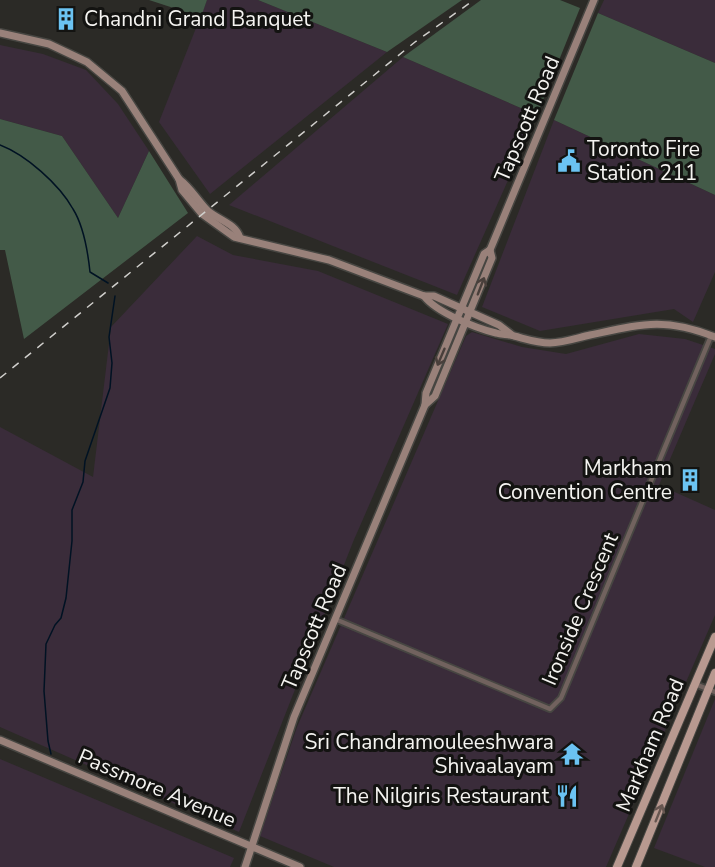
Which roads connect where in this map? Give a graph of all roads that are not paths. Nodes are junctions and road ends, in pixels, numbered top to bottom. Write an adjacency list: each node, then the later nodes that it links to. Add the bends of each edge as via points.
1 (594, 0): 3 (street, Tapscott Road)
2 (0, 33): 4 (street, via 49,44 87,62 122,91 179,179 210,212 238,231 240,238 329,260)
3 (490, 250): 5 (street, Tapscott Road, via 484,254); 6 (street, Tapscott Road, one-way to 3, via 492,258)
4 (424, 296): 5 (street, via 434,296); 7 (street, via 431,305)
5 (461, 309): 6 (street); 7 (street, Tapscott Road)
6 (471, 314): 8 (street, Tapscott Road); 9 (street)
7 (458, 318): 8 (street); 11 (street, Tapscott Road, one-way to 11, via 426,393)
8 (468, 322): 9 (street); 11 (street, Tapscott Road, via 435,396)
9 (512, 335): 10 (street, via 551,343 641,324 668,324)
10 (713, 337): 12 (street, Ironside Crescent, via 561,698 550,709)
11 (425, 405): 12 (street, Tapscott Road)
12 (335, 619): 18 (street, Tapscott Road, via 294,717)
13 (715, 637): 15 (main road, Markham Road)
14 (715, 673): 16 (main road, Markham Road)
15 (695, 684): 16 (street); 21 (main road, Markham Road)
16 (711, 691): 22 (main road, Markham Road, one-way to 16)
17 (0, 740): 18 (street, Passmore Avenue)
18 (252, 846): 19 (street, Tapscott Road); 20 (street, Passmore Avenue)
19 (245, 867)
20 (300, 867)
21 (617, 867)
22 (636, 867)

